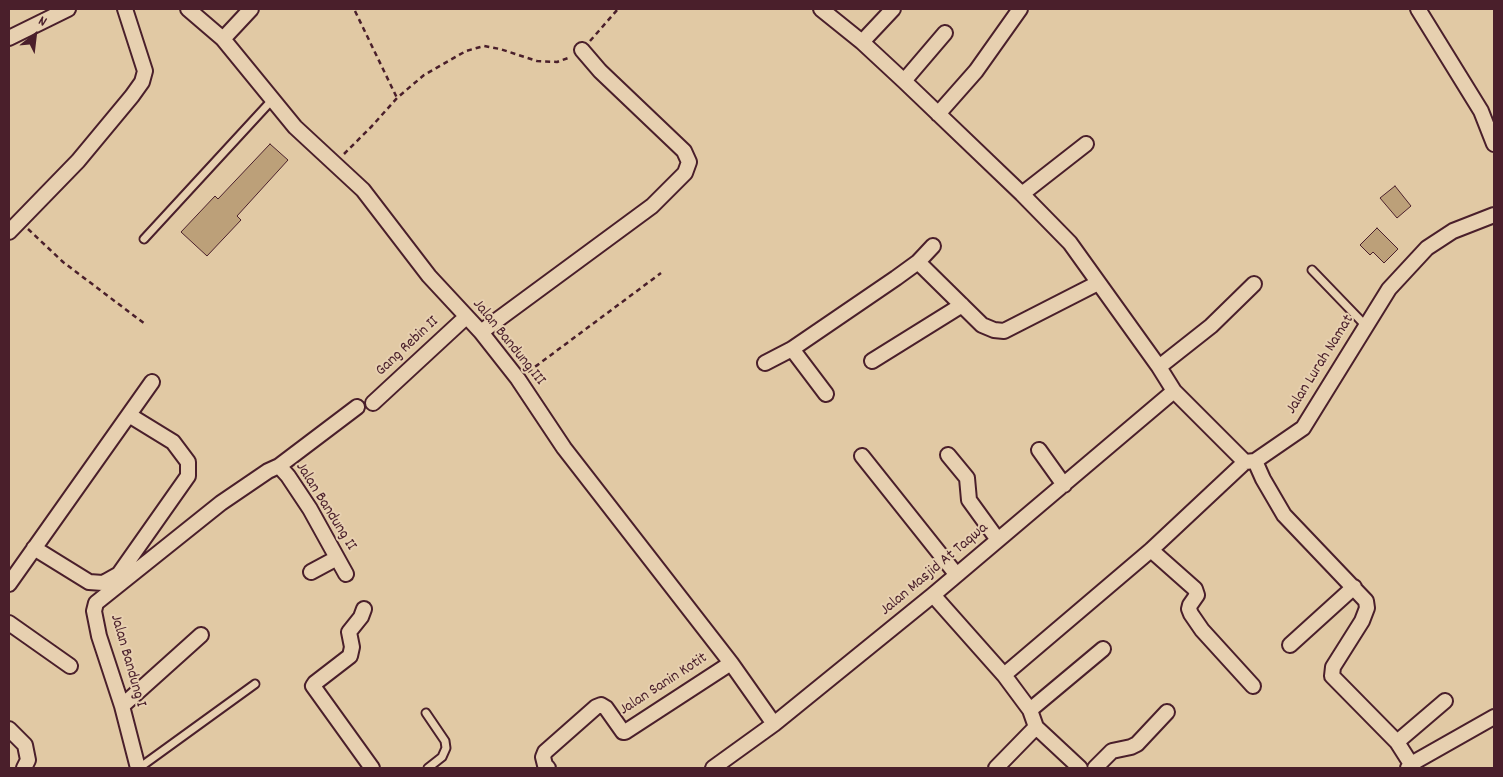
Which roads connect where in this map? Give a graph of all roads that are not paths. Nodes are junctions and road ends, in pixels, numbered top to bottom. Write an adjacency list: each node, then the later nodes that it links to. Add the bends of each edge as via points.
1 (68, 9): 10 (street)
2 (125, 9): 21 (street, via 145,71 142,82 78,161)
3 (188, 9): 11 (street, Jalan Bandung III)
4 (251, 9): 11 (street)
5 (821, 9): 12 (street)
6 (893, 9): 12 (street)
7 (1020, 9): 16 (street, via 976,71)
8 (1418, 9): 18 (street, via 1481,111)
9 (945, 33): 14 (street)
10 (9, 38)
11 (223, 39): 15 (street, Jalan Bandung III)
12 (862, 42): 14 (street)
13 (582, 50): 31 (street, via 684,151 689,162 685,173 652,206)
14 (904, 80): 16 (street)
15 (273, 99): 22 (lane); 29 (street, Jalan Bandung III, via 295,127 363,190 429,276)
16 (938, 114): 19 (street)
17 (1086, 144): 19 (street)
18 (1494, 144)
19 (1022, 194): 26 (street, via 1070,243)
20 (1494, 215): 30 (street, Jalan Lurah Namat, via 1453,231 1427,248 1389,289)
21 (9, 232)
22 (144, 239)
23 (933, 246): 24 (street)
24 (918, 262): 28 (street); 32 (street)
25 (1312, 270): 30 (lane)
26 (1098, 283): 28 (street, via 1004,330 982,325); 35 (street)
27 (1254, 284): 35 (street, via 1211,326)
28 (962, 305): 33 (street)
29 (466, 317): 31 (street, Jalan Bandung III); 39 (street, Gang Rebin II)
30 (1366, 326): 45 (street, Jalan Lurah Namat, via 1303,428)
31 (481, 332): 64 (street, Jalan Bandung III, via 518,379 564,448)
32 (792, 349): 34 (street); 38 (street)
33 (872, 361)
34 (765, 363)
35 (1159, 367): 37 (street)
36 (152, 382): 41 (street)
37 (1174, 391): 45 (street); 47 (street, Jalan Masjid At Taqwa)
38 (826, 394)
39 (373, 403)
40 (357, 407): 46 (street)
41 (129, 415): 50 (street); 50 (street, via 173,442 188,462 188,476 119,574 103,583 89,582)
42 (1039, 450): 47 (street)
43 (948, 455): 49 (street, via 967,478 968,500)
44 (862, 456): 55 (street)
45 (1250, 461): 51 (street, Jalan Lurah Namat); 57 (street, via 1284,515)
46 (279, 466): 48 (street, Jalan Bandung II); 52 (street, Jalan Bandung II, via 310,509)
47 (1064, 486): 49 (street, Jalan Masjid At Taqwa)
48 (221, 503): 70 (street, Jalan Bandung I, via 96,604 94,611 99,636)
49 (998, 540): 55 (street, Jalan Masjid At Taqwa)
50 (34, 548): 56 (street)
51 (1151, 550): 66 (street, Jalan Lurah Namat); 68 (street, via 1195,589 1197,595 1190,605 1191,614)
52 (337, 558): 53 (street); 54 (street, Jalan Bandung II)
53 (311, 572)
54 (346, 574)
55 (956, 574): 58 (street, Jalan Masjid At Taqwa)
56 (9, 584)
57 (1354, 587): 62 (street); 78 (street, via 1366,600 1367,608 1332,676)
58 (933, 595): 66 (street); 75 (street, Jalan Masjid At Taqwa)
59 (364, 609): 82 (street, via 349,632 350,656 313,686)
60 (9, 623): 65 (street)
61 (201, 635): 70 (street)
62 (1290, 645)
63 (1103, 649): 71 (street)
64 (731, 663): 75 (street, Jalan Bandung III); 84 (street, Jalan Sanin Kotit, via 625,732 606,708 596,707 545,752 543,757)
65 (70, 666)
66 (1004, 675): 71 (street)
67 (255, 684): 81 (lane)
68 (1253, 686)
69 (1445, 701): 78 (street)
70 (122, 706): 81 (street, Jalan Bandung I)
71 (1030, 710): 76 (street)
72 (1167, 712): 88 (street, via 1137,744 1112,751)
73 (426, 713): 83 (lane, via 445,741 446,748 442,757)
74 (1494, 717): 79 (street)
75 (774, 724): 85 (street, Jalan Masjid At Taqwa)
76 (1036, 728): 86 (street); 87 (street)
77 (9, 729): 80 (street, via 25,745 28,760)
78 (1397, 742): 79 (street)
79 (1410, 766)
80 (24, 768)
81 (139, 768)
82 (372, 768)
83 (428, 768)
84 (548, 768)
85 (713, 768)
86 (996, 768)
87 (1080, 768)
88 (1095, 768)

